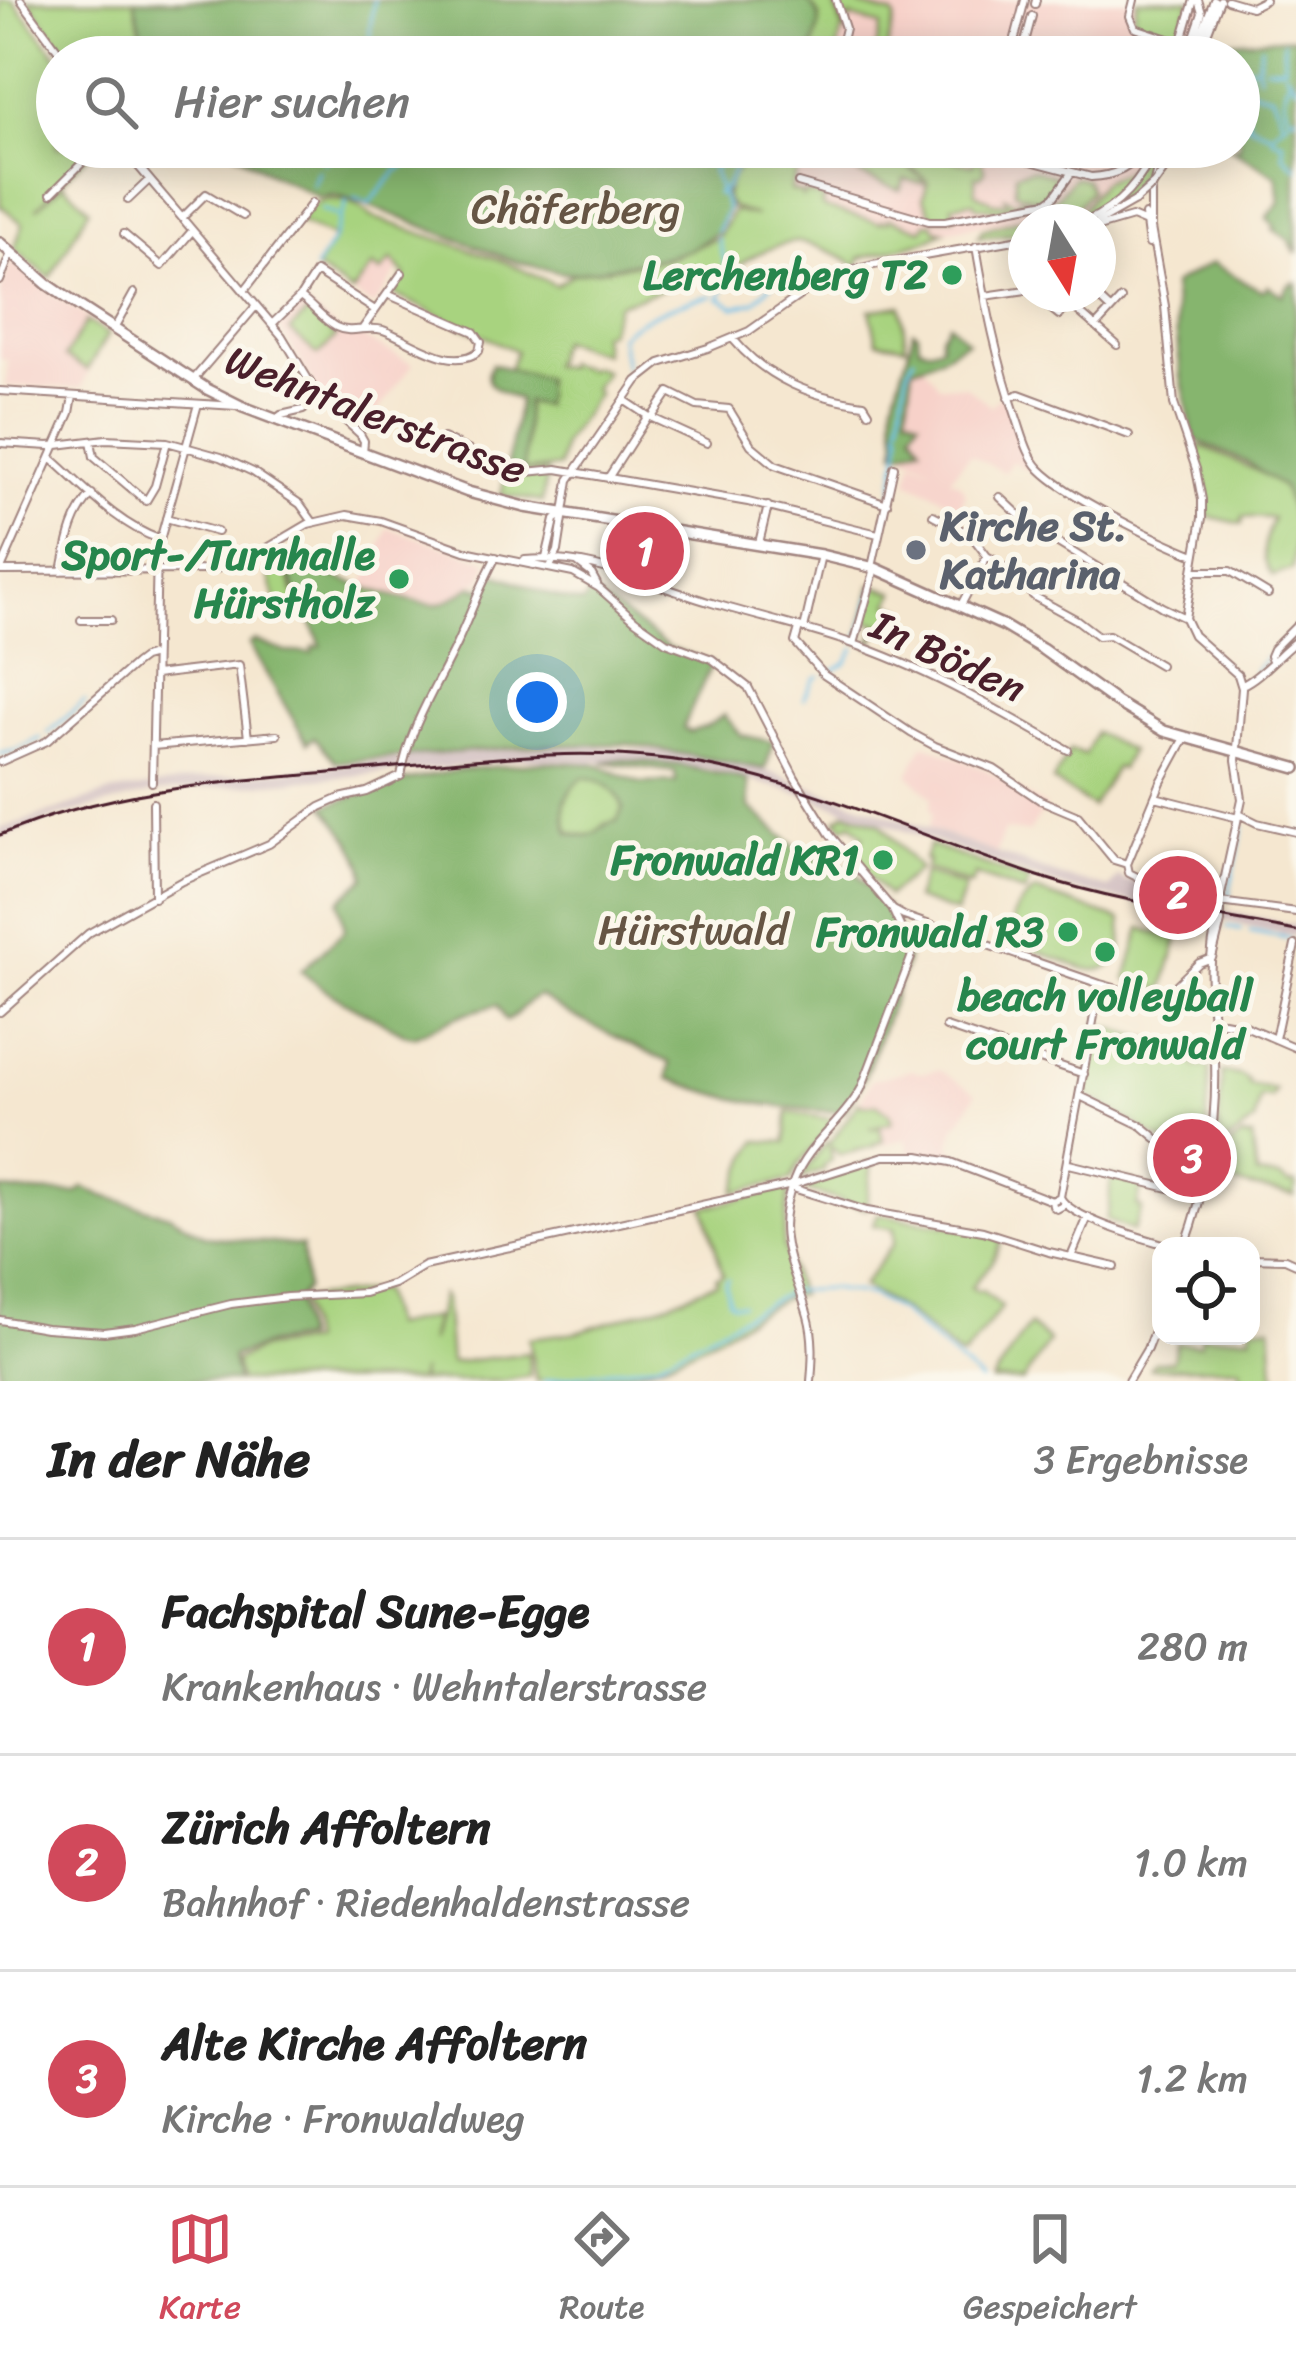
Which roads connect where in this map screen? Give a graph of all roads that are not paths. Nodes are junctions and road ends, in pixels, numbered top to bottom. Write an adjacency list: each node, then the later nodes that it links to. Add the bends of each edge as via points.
1 (21, 0): 11 (street)
2 (836, 0): 12 (street)
3 (1025, 0): 13 (street)
4 (1134, 0): 15 (street, via 1135,28)
5 (1196, 0): 16 (street); 17 (street, via 1202,13)
6 (1221, 0): 9 (street); 18 (street); 19 (street)
7 (1255, 0): 9 (street)
8 (1265, 0): 9 (street)
9 (1237, 3)
10 (1031, 16): 14 (street)
11 (48, 36)
12 (843, 36)
13 (1016, 36)
14 (1026, 36)
15 (1160, 36)
16 (1183, 36)
17 (1193, 36)
18 (1203, 36)
19 (1203, 36)
20 (77, 168): 31 (street)
21 (139, 168): 29 (street)
22 (1059, 168): 28 (street)
23 (1123, 168): 28 (street, via 1091,177)
24 (1146, 168): 34 (street)
25 (1153, 168): 39 (street)
26 (1155, 168): 48 (street, via 1149,216)
27 (1165, 168): 35 (street, bridge)
28 (1072, 172): 30 (street, via 1047,202 945,221)
29 (149, 180): 32 (street); 37 (street)
30 (798, 183)
31 (51, 194)
32 (128, 200)
33 (312, 203): 49 (street)
34 (1116, 204)
35 (1116, 214)
36 (243, 216): 37 (street, via 206,194)
37 (182, 218): 40 (street)
38 (1116, 221): 39 (street)
39 (1146, 223): 48 (street)
40 (193, 231): 41 (street, via 162,266); 49 (street)
41 (124, 234)
42 (1008, 241): 44 (street)
43 (0, 243): 45 (main road, Wehntalerstrasse)
44 (976, 246): 53 (street); 65 (street, via 838,274)
45 (11, 253): 47 (street); 64 (main road, Wehntalerstrasse)
46 (403, 273): 51 (street)
47 (0, 281)
48 (1161, 284): 106 (street, via 1174,404 1201,490)
49 (244, 291): 57 (street)
50 (134, 293): 64 (street)
51 (386, 294): 58 (street); 63 (street, via 475,332 479,351 440,355)
52 (1008, 294): 53 (street)
53 (985, 296): 71 (street)
54 (300, 297): 58 (street, via 316,272); 61 (street); 63 (street, via 338,328)
55 (1121, 298): 56 (street)
56 (1116, 304)
57 (256, 306): 61 (street); 67 (street)
58 (375, 310): 63 (street)
59 (1079, 312): 62 (street)
60 (1109, 312): 62 (street)
61 (272, 324): 70 (street)
62 (1096, 326): 66 (street)
63 (363, 328)
64 (114, 329): 67 (main road, Wehntalerstrasse)
65 (733, 339): 72 (street, via 651,368); 74 (street, via 786,383)
66 (1118, 346)
67 (193, 380): 75 (main road, Wehntalerstrasse)
68 (0, 391): 69 (street)
69 (73, 396): 73 (street); 84 (street)
70 (319, 397): 77 (street); 86 (street, via 361,434)
71 (1010, 398): 78 (street, via 1019,394); 106 (street, via 1028,451 1046,475)
72 (624, 400): 76 (street); 89 (street)
73 (198, 404): 75 (street); 85 (street)
74 (866, 404)
75 (243, 407): 77 (main road, Wehntalerstrasse)
76 (650, 416): 83 (street); 90 (street); 93 (street, via 669,392 703,408 724,407 770,463)
77 (276, 419): 86 (main road, Wehntalerstrasse)
78 (1130, 436)
79 (443, 438): 89 (street, via 513,472)
80 (91, 441): 81 (street); 81 (street, via 94,457 146,501); 84 (street)
81 (167, 442): 85 (street)
82 (0, 443): 84 (street)
83 (707, 443)
84 (56, 445): 87 (street)
85 (187, 447): 97 (street); 98 (street, via 253,472)
86 (363, 452): 95 (main road, Wehntalerstrasse, via 468,492)
87 (51, 458): 91 (street); 102 (street)
88 (893, 467): 93 (street)
89 (573, 473): 90 (street); 95 (street)
90 (608, 479): 94 (street)
91 (92, 494): 103 (street); 114 (street, via 70,529)
92 (1000, 497): 122 (street, via 1032,527)
93 (887, 505): 100 (street)
94 (768, 506): 100 (street); 104 (street)
95 (562, 514): 104 (main road, Wehntalerstrasse); 109 (street)
96 (933, 515): 107 (street, via 971,535)
97 (166, 518): 99 (street); 103 (street)
98 (313, 522): 108 (street, via 368,518); 115 (street, via 228,567)
99 (217, 532)
100 (878, 534): 112 (street)
101 (0, 538): 102 (street)
102 (14, 539): 113 (street)
103 (159, 539): 115 (street)
104 (758, 545): 105 (main road, Wehntalerstrasse)
105 (821, 555): 112 (main road, Wehntalerstrasse); 126 (street)
106 (1196, 555): 116 (street)
107 (987, 556): 121 (street); 131 (street, via 1045,603)
108 (496, 557): 109 (street); 148 (street, via 413,729 401,776 320,807 268,844)
109 (550, 562): 110 (street, In Böden); 118 (street)
110 (577, 562): 111 (street, In Böden); 117 (street); 118 (street)
111 (604, 567): 117 (street); 126 (street, In Böden)
112 (873, 567): 121 (main road, Wehntalerstrasse); 128 (street)
113 (0, 570): 114 (street)
114 (62, 571): 115 (street)
115 (156, 571): 129 (street)
116 (1192, 571): 120 (street, via 1230,572); 122 (street)
117 (591, 573): 118 (street); 119 (street)
118 (577, 575): 119 (street)
119 (599, 588): 150 (street, via 666,642 712,659 748,687 821,822)
120 (1268, 594)
121 (962, 605): 136 (main road, Wehntalerstrasse, via 1143,720)
122 (1185, 618): 133 (street)
123 (81, 620): 124 (street)
124 (111, 620)
125 (1296, 626): 130 (street)
126 (801, 628): 128 (street, In Böden); 147 (street, via 795,642 833,682 923,740 1078,816)
127 (1296, 641): 130 (street)
128 (854, 644): 138 (street, In Böden, via 955,687)
129 (154, 655): 132 (street); 140 (street, via 45,742)
130 (1272, 660): 133 (street)
131 (1160, 665)
132 (154, 675): 135 (street, via 238,664); 137 (street)
133 (1242, 685): 139 (street)
134 (277, 735): 135 (street)
135 (248, 738): 137 (street)
136 (1185, 738): 139 (main road, Wehntalerstrasse); 143 (street)
137 (153, 746): 142 (street)
138 (1068, 750)
139 (1237, 751): 141 (main road, Wehntalerstrasse); 145 (street)
140 (0, 762)
141 (1296, 768)
142 (152, 782)
143 (1155, 797): 145 (street); 147 (street)
144 (153, 803): 148 (street)
145 (1239, 816): 146 (street); 149 (street)
146 (1296, 832)
147 (1126, 864): 149 (street, via 1147,881)
148 (154, 898): 155 (street, via 76,943)
149 (1220, 899): 151 (street); 153 (street)
150 (893, 910): 154 (street); 165 (street, via 911,958 861,1089)
151 (1296, 912)
152 (1295, 945): 158 (street)
153 (1212, 958): 154 (street, via 1156,997); 156 (street)
154 (1100, 984): 160 (street)
155 (0, 1012)
156 (1213, 1019): 158 (street); 164 (street)
157 (946, 1027): 160 (street)
158 (1275, 1039): 159 (street)
159 (1296, 1048)
160 (1084, 1073): 161 (street)
161 (1080, 1096): 162 (street); 163 (street, via 1149,1131)
162 (1069, 1164): 163 (street, via 1177,1190); 166 (street)
163 (1186, 1171): 164 (street)
164 (1206, 1182): 168 (street)
165 (792, 1185): 166 (street, via 905,1155 951,1162); 170 (street, via 867,1211 968,1227); 174 (street, via 424,1266 365,1293 232,1304 104,1332); 176 (street, via 784,1237 810,1324)
166 (1059, 1201): 167 (street)
167 (1088, 1216): 169 (street); 170 (street)
168 (1188, 1237)
169 (1152, 1239)
170 (1071, 1257): 173 (street)
171 (1260, 1258): 172 (street)
172 (1296, 1263)
173 (1115, 1268)
174 (0, 1319)
175 (1152, 1336): 177 (street)
176 (811, 1381)
177 (1128, 1381)

